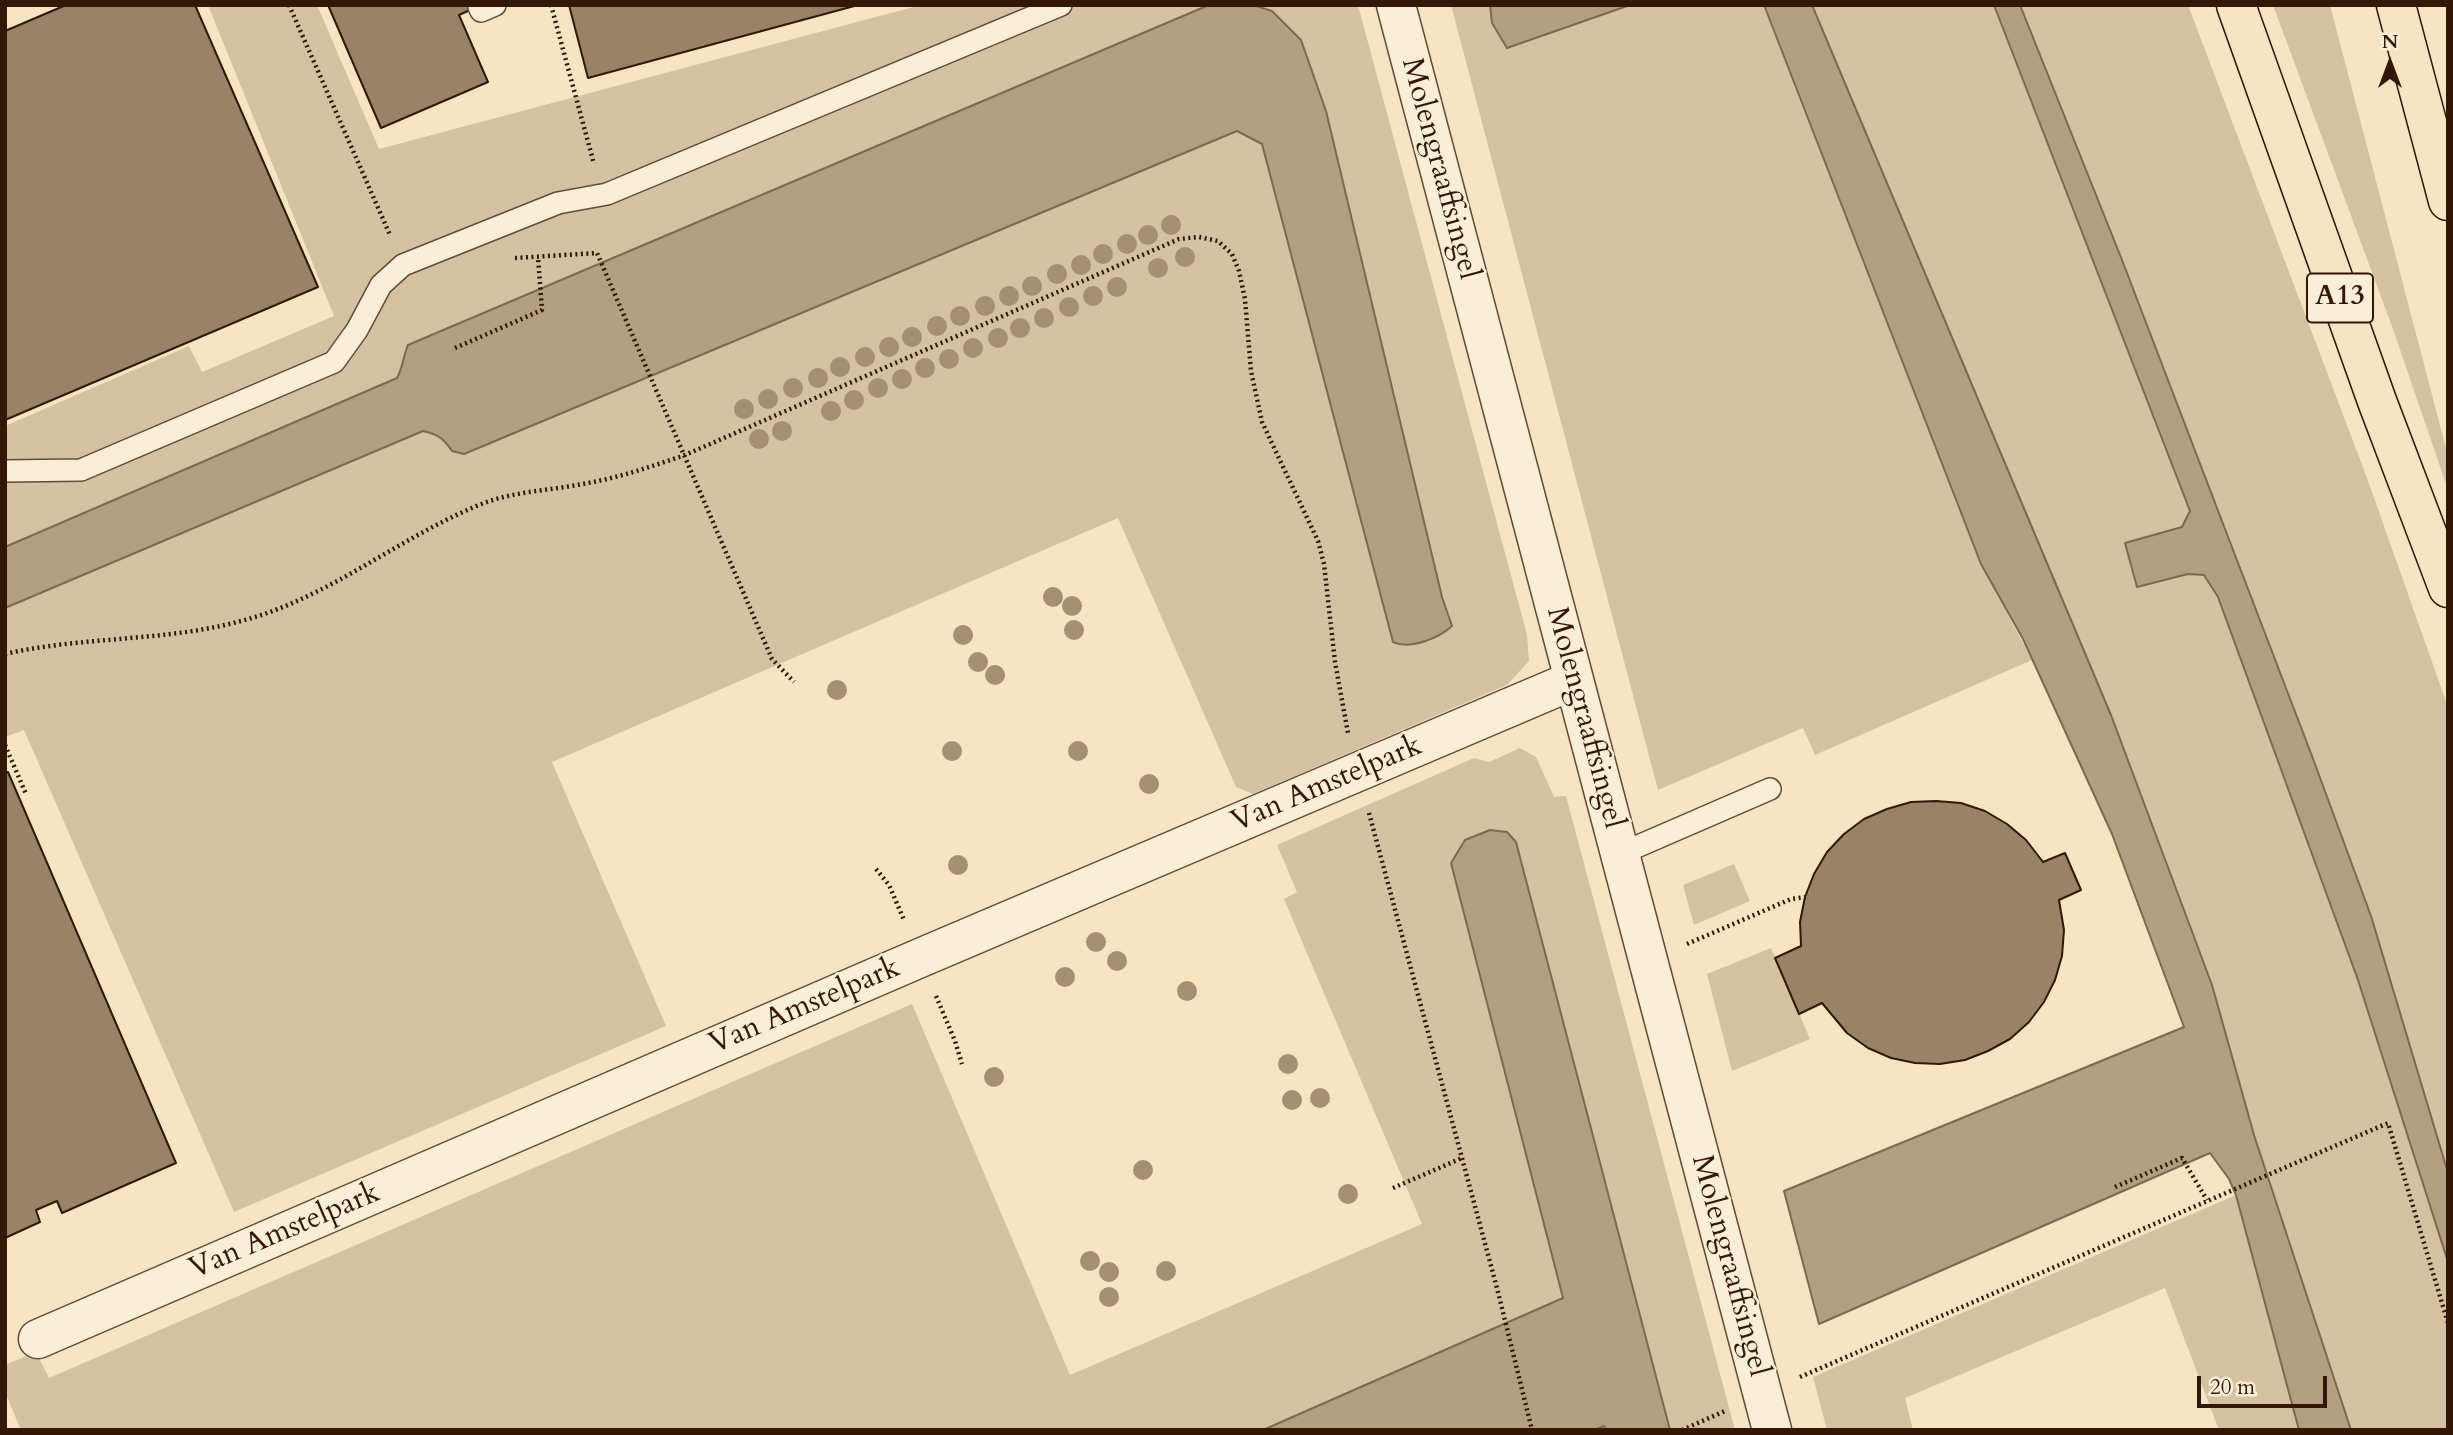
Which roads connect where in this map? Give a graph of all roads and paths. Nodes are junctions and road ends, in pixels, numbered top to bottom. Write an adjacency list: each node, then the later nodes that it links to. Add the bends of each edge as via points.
1 (289, 5): 11 (path)
2 (551, 5): 7 (path, via 592,160)
3 (1061, 5): 7 (lane)
4 (1396, 5): 17 (street, Molengraaffsingel)
5 (2236, 5): 15 (highway, A13)
6 (2396, 5): 8 (highway)
7 (607, 194): 11 (lane, via 558,203)
8 (2448, 201)
9 (538, 257): 10 (path); 12 (path, via 542,310); 13 (path, via 597,253)
10 (511, 258)
11 (403, 265): 14 (lane, via 381,285 358,330 334,362 81,470)
12 (454, 348)
13 (685, 455): 16 (path, via 619,476 486,502 287,607 241,622); 18 (path, via 772,659); 20 (path, via 1179,239 1218,241 1232,254 1239,271 1262,422 1313,529 1324,565 1335,662)
14 (5, 471)
15 (2448, 588)
16 (5, 654)
17 (1574, 680): 20 (street, Van Amstelpark); 23 (street, Molengraaffsingel)
18 (794, 682)
19 (5, 745): 22 (path)
20 (1358, 771): 28 (path); 33 (street, Van Amstelpark)
21 (1770, 789): 23 (lane)
22 (26, 794)
23 (1620, 854): 34 (street, Molengraaffsingel)
24 (876, 869): 26 (path, via 889,885)
25 (1805, 897): 27 (path)
26 (902, 916)
27 (1713, 933)
28 (1462, 1158): 30 (path); 35 (path)
29 (2115, 1187): 31 (path, via 2182,1158)
30 (1393, 1188)
31 (2207, 1200): 32 (path, via 2388,1123); 34 (path)
32 (2448, 1323)
33 (38, 1339)
34 (1767, 1412): 36 (path, via 1700,1422)
35 (1532, 1430)
36 (1682, 1430)

